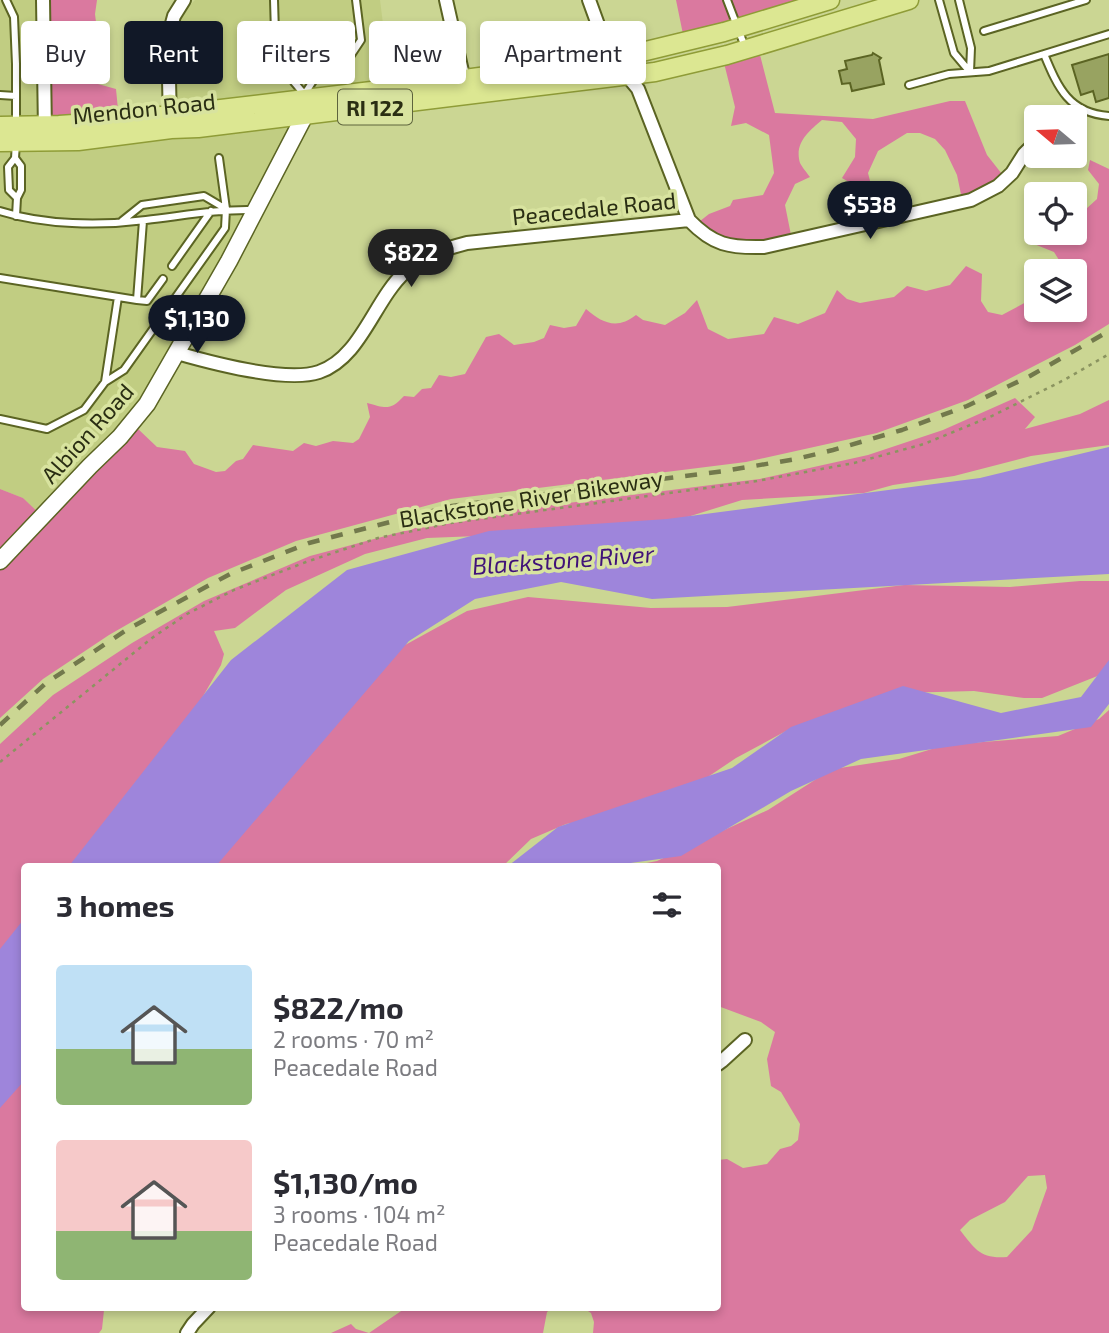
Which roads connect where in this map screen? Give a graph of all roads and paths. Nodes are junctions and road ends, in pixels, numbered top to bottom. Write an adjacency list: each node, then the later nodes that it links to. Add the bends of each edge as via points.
1 (6, 0): 33 (lane, via 14,17)
2 (43, 0): 37 (street)
3 (184, 0): 36 (street, via 168,38)
4 (274, 0): 14 (lane)
5 (356, 0): 20 (lane, via 361,40)
6 (446, 0): 15 (street)
7 (589, 0): 16 (street)
8 (727, 0): 17 (lane)
9 (830, 0): 17 (main road, Mendon Road / RI 122)
10 (909, 0): 21 (main road, Mendon Road / RI 122)
11 (939, 0): 24 (lane, via 954,53)
12 (959, 0): 24 (lane, via 971,48)
13 (1086, 0): 18 (lane)
14 (275, 21)
15 (451, 21)
16 (597, 21)
17 (738, 28): 21 (lane); 22 (main road, Mendon Road / RI 122)
18 (984, 31)
19 (1109, 34): 23 (lane)
20 (355, 49)
21 (746, 49): 25 (main road, Mendon Road / RI 122)
22 (646, 51)
23 (1044, 54): 24 (lane, via 989,71); 35 (lane, via 1056,85 1073,104)
24 (970, 72): 31 (lane)
25 (646, 73)
26 (295, 84): 34 (lane)
27 (312, 84): 34 (lane)
28 (436, 84): 34 (main road, Mendon Road / RI 122)
29 (524, 84): 34 (main road, Mendon Road / RI 122)
30 (634, 84): 47 (street)
31 (909, 85)
32 (0, 94): 33 (lane)
33 (16, 96): 38 (lane)
34 (305, 103): 36 (main road, Mendon Road / RI 122, via 198,128); 43 (street, Albion Road)
35 (1109, 116)
36 (170, 122): 37 (main road, Mendon Road / RI 122, via 78,141)
37 (45, 134): 38 (main road, Mendon Road / RI 122)
38 (9, 139): 41 (lane, via 9,190); 41 (lane, via 21,166 22,190)
39 (1024, 154): 47 (street, Peacedale Road, via 998,186 971,200 764,247 724,244)
40 (219, 158): 42 (lane)
41 (17, 198): 46 (lane)
42 (226, 209): 43 (lane); 45 (lane); 49 (lane, via 204,196 142,205); 57 (lane, via 225,228 124,370)
43 (256, 210): 55 (street, Albion Road)
44 (0, 211): 46 (lane)
45 (211, 211): 48 (lane); 50 (lane)
46 (16, 216): 49 (lane)
47 (689, 220): 55 (street, Peacedale Road, via 467,243 439,251 403,273 351,350 320,372 299,376 255,372)
48 (143, 221): 49 (lane); 54 (lane)
49 (121, 222)
50 (172, 266)
51 (0, 278): 53 (lane)
52 (163, 279): 54 (lane, via 147,301)
53 (118, 298): 54 (lane); 57 (lane)
54 (137, 300)
55 (177, 353): 59 (street, Albion Road, via 147,404 120,437)
56 (1109, 354): 60 (path, Blackstone River Bikeway, via 992,416 923,444 865,460 757,481 451,523 378,538 306,562 187,614)
57 (105, 382): 58 (lane, via 84,411 47,429)
58 (0, 419)
59 (0, 561)
60 (0, 762)
61 (745, 1040): 62 (street)
62 (721, 1062)
63 (205, 1311): 64 (street)
64 (187, 1333)

